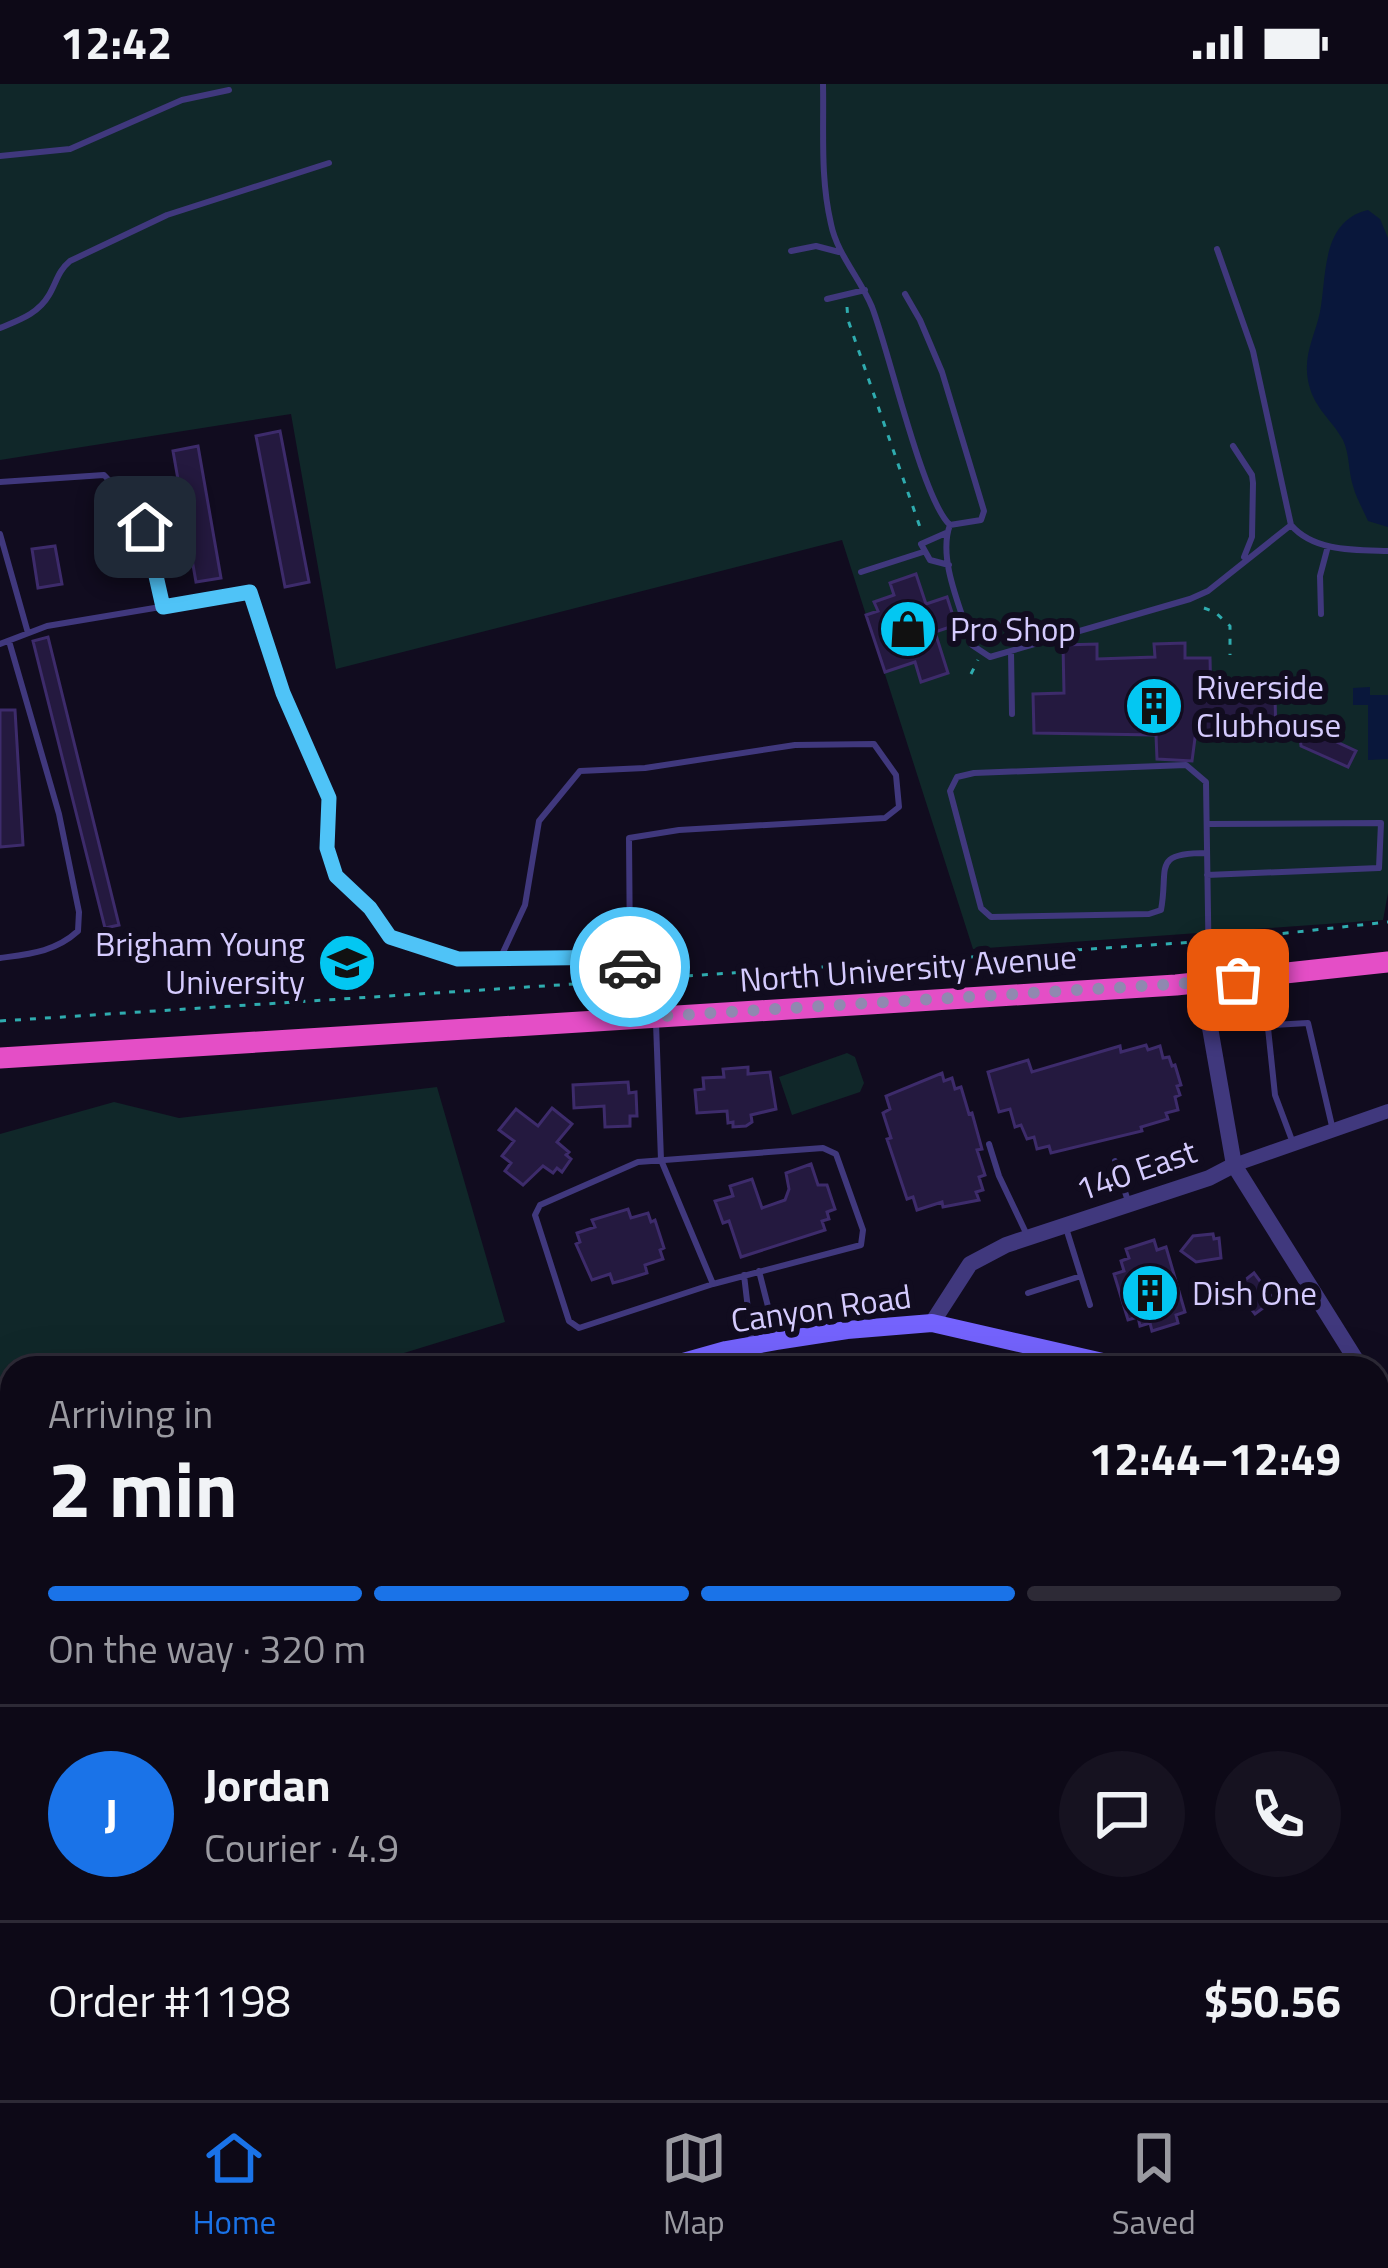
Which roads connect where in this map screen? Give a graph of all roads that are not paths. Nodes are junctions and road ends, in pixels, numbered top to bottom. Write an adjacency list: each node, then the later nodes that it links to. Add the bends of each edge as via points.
1 (823, 84): 7 (lane, via 824,187)
2 (229, 90): 3 (lane, via 182,100 70,149)
3 (0, 156)
4 (329, 163): 11 (lane, via 167,214 70,261 30,316)
5 (1217, 249): 14 (lane, via 1253,351)
6 (791, 251): 7 (lane, via 816,246)
7 (842, 254): 8 (lane)
8 (865, 290): 10 (lane); 15 (lane)
9 (905, 294): 15 (lane, via 942,372 987,518)
10 (827, 299)
11 (0, 328)
12 (1233, 446): 20 (lane, via 1253,484 1252,538)
13 (0, 482): 23 (lane, via 104,475 145,527)
14 (1291, 525): 17 (lane); 20 (lane)
15 (948, 529): 19 (lane, via 921,544); 21 (lane)
16 (0, 534): 25 (lane)
17 (1328, 546): 18 (lane); 24 (lane)
18 (1388, 551)
19 (923, 552): 21 (lane); 22 (lane)
20 (1243, 560): 27 (lane, via 1199,595)
21 (949, 566): 27 (lane, via 973,645 990,657)
22 (861, 572)
23 (163, 607): 25 (lane); 34 (lane, via 250,592 329,798 327,848 336,876 390,937 458,959)
24 (1321, 614)
25 (28, 634): 26 (lane)
26 (4, 642): 33 (lane, via 59,814 79,912 78,931 65,943)
27 (1011, 651): 28 (lane)
28 (1012, 714)
29 (1207, 824): 30 (lane); 30 (lane, via 1206,782 1186,765 974,772 957,777 950,790 981,908 991,916 1150,914 1161,910 1166,860); 31 (lane, via 1381,823 1379,868)
30 (1207, 853): 31 (lane)
31 (1207, 875): 36 (lane)
32 (630, 957): 34 (lane); 34 (lane, via 629,838 885,818 899,807 896,775 874,744 794,745 580,771 539,821 526,905); 38 (lane)
33 (0, 958)
34 (499, 961)
35 (1388, 962): 36 (highway, North University Avenue)
36 (1209, 982): 37 (highway, North University Avenue); 46 (street)
37 (656, 1017): 38 (highway, North University Avenue); 44 (lane)
38 (632, 1018): 39 (highway, North University Avenue)
39 (0, 1058)
40 (1388, 1111): 41 (street, 140 East)
41 (1333, 1130): 42 (street, 140 East); 42 (lane, via 1308,1023 1273,1025 1275,1095)
42 (1293, 1143): 46 (street, 140 East)
43 (989, 1144): 49 (lane)
44 (661, 1160): 50 (lane, via 824,1148 836,1154 861,1245); 53 (lane); 53 (lane, via 625,1165 535,1215 569,1321 579,1328)
45 (1115, 1161): 47 (lane)
46 (1234, 1165): 47 (street, 140 East); 61 (street)
47 (1129, 1204): 48 (street, 140 East)
48 (1065, 1226): 49 (street, 140 East); 52 (lane)
49 (1028, 1238): 56 (street, 140 East, via 970,1264)
50 (758, 1271): 51 (lane); 57 (lane)
51 (744, 1275): 53 (lane); 58 (lane)
52 (1081, 1276): 54 (lane); 55 (lane)
53 (713, 1285)
54 (1028, 1293)
55 (1090, 1304)
56 (932, 1323): 57 (main road, Canyon Road); 60 (main road, Canyon Road)
57 (777, 1341): 58 (main road, Canyon Road)
58 (752, 1346): 59 (main road, Canyon Road)
59 (734, 1356)
60 (1076, 1356)
61 (1353, 1356)

